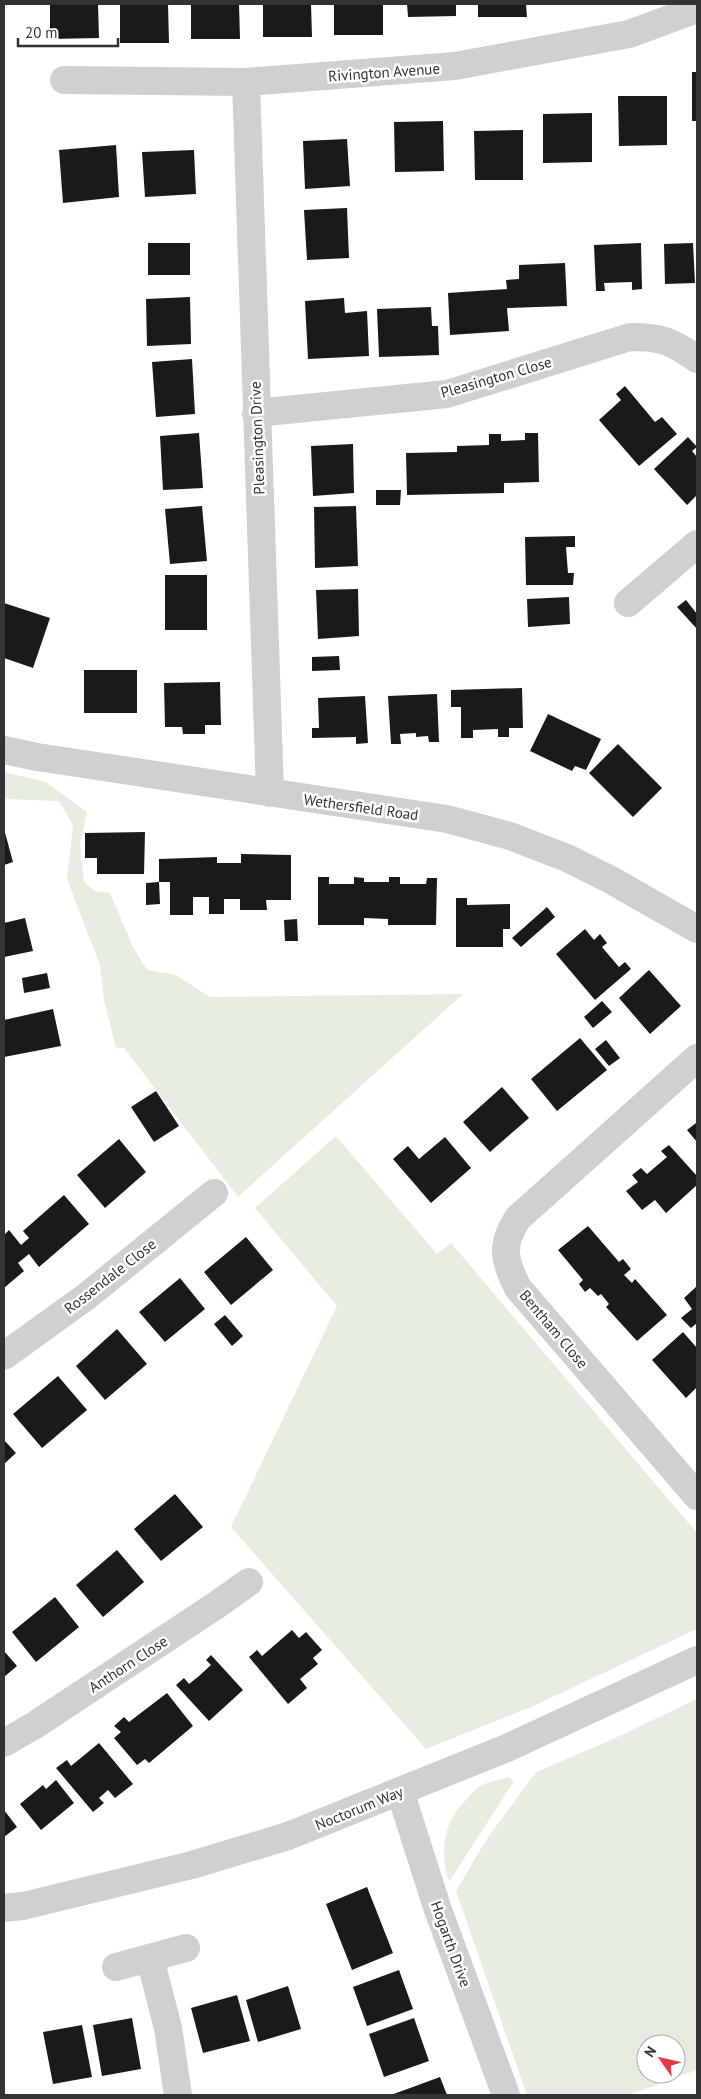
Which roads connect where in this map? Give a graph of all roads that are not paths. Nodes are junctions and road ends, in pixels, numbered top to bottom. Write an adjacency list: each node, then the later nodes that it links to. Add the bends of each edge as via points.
1 (697, 9): 3 (street, Rivington Avenue, via 628,34 473,64)
2 (64, 80): 3 (street, Rivington Avenue)
3 (246, 82): 5 (street, Pleasington Drive)
4 (697, 359): 5 (street, Pleasington Close, via 674,343 650,337 630,337 447,394)
5 (256, 413): 9 (street, Pleasington Drive)
6 (697, 544): 7 (street)
7 (628, 603)
8 (4, 750): 9 (street, Wethersfield Road)
9 (270, 793): 10 (street, Wethersfield Road, via 447,819 510,836 567,858 611,880)
10 (697, 930)
11 (697, 1058): 14 (street, Bentham Close, via 518,1218 508,1234 506,1253 518,1288)
12 (214, 1193): 13 (street, Rossendale Close, via 87,1296)
13 (4, 1356)
14 (697, 1496)
15 (249, 1582): 17 (street, Anthorn Close)
16 (697, 1660): 18 (street, Noctorum Way, via 507,1748)
17 (4, 1743)
18 (400, 1791): 19 (street, Noctorum Way, via 288,1836 192,1865); 24 (street, Hogarth Drive, via 437,1907)
19 (4, 1908)
20 (186, 1948): 21 (street)
21 (150, 1958): 22 (street); 23 (street, via 168,2028)
22 (116, 1967)
23 (178, 2095)
24 (506, 2095)

